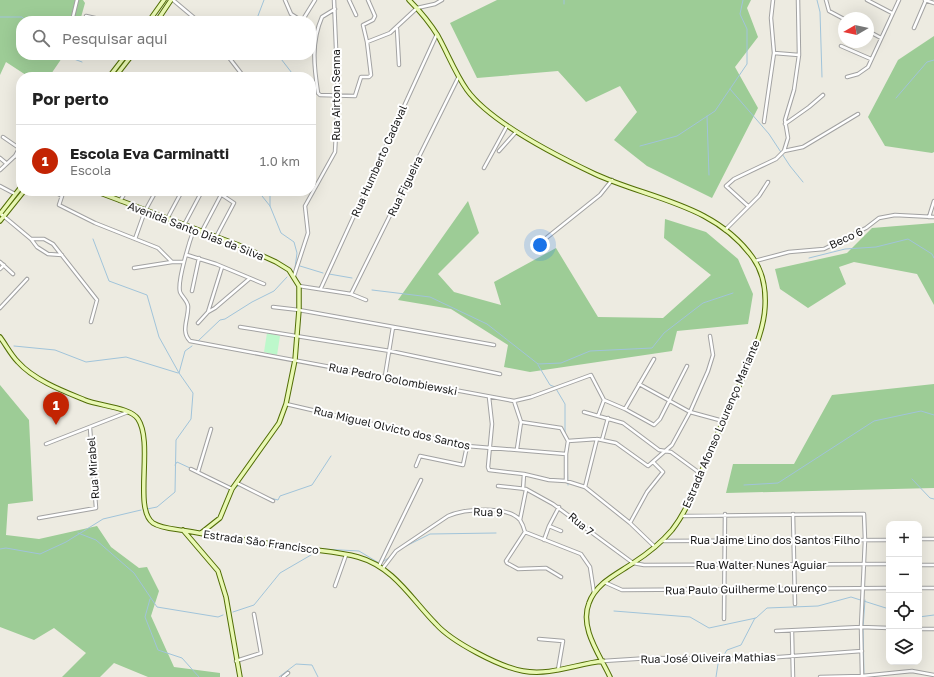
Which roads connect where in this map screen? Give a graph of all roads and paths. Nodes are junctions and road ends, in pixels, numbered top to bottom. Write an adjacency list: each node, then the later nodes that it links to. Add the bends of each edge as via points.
1 (77, 0): 23 (street)
2 (164, 0): 24 (main road)
3 (172, 0): 25 (main road); 26 (street)
4 (285, 0): 27 (street)
5 (315, 0): 28 (street)
6 (334, 0): 19 (street, Rua Airton Senna)
7 (349, 0): 21 (street)
8 (368, 0): 35 (street, via 375,16 363,25)
9 (409, 0): 18 (main road, Estrada Afonso Lourenço Mariante)
10 (442, 0): 18 (street)
11 (773, 0): 37 (street, via 771,18)
12 (798, 0): 38 (street)
13 (826, 0): 22 (street, via 829,11)
14 (867, 0): 20 (street)
15 (899, 0): 20 (street)
16 (925, 0): 17 (street); 30 (street)
17 (934, 3)
18 (416, 8): 29 (street); 31 (main road, Estrada Afonso Lourenço Mariante)
19 (335, 9): 33 (street, via 322,17); 52 (street, Rua Airton Senna)
20 (892, 12): 34 (street)
21 (356, 15)
22 (838, 15)
23 (73, 16)
24 (153, 16)
25 (161, 16)
26 (192, 16)
27 (294, 16)
28 (305, 16)
29 (397, 28): 35 (street); 44 (street)
30 (914, 28)
31 (437, 34): 50 (main road, Estrada Afonso Lourenço Mariante); 117 (street, Rua Humberto Cadaval)
32 (874, 34): 34 (street)
33 (316, 36)
34 (881, 38): 39 (street)
35 (367, 42): 52 (street, via 370,76 361,77 355,96)
36 (846, 48): 39 (street)
37 (774, 53): 38 (street); 55 (street)
38 (799, 55): 56 (street, via 794,90)
39 (871, 59): 49 (street, via 868,67 858,74)
40 (122, 60): 45 (main road)
41 (128, 60): 46 (main road)
42 (230, 60): 47 (street)
43 (314, 60): 48 (street)
44 (398, 65)
45 (113, 72)
46 (119, 72)
47 (240, 72)
48 (315, 72)
49 (847, 77)
50 (458, 78): 57 (main road, Estrada Afonso Lourenço Mariante, via 484,109); 119 (street, Rua Figueira)
51 (316, 79): 52 (street, via 319,94)
52 (338, 95): 71 (street, Rua Airton Senna, via 335,152)
53 (823, 95): 56 (street)
54 (858, 114): 62 (street, via 803,147)
55 (764, 122)
56 (785, 124): 62 (street, via 788,138)
57 (507, 126): 58 (main road, Estrada Afonso Lourenço Mariante); 66 (street)
58 (516, 131): 61 (street); 68 (main road, Estrada Afonso Lourenço Mariante)
59 (3, 137): 60 (street)
60 (16, 144)
61 (499, 151)
62 (784, 151): 85 (street, via 776,159 726,185 727,189)
63 (15, 156): 65 (street)
64 (0, 158): 65 (street)
65 (6, 163): 67 (street)
66 (484, 168)
67 (0, 170)
68 (612, 180): 94 (main road, Estrada Afonso Lourenço Mariante, via 675,202); 99 (street, via 600,195)
69 (768, 182): 85 (street, via 759,196)
70 (0, 186): 72 (street)
71 (316, 186)
72 (15, 194): 87 (main road)
73 (19, 196): 87 (main road)
74 (62, 196): 98 (street, via 59,205)
75 (107, 196): 84 (main road, Avenida Santo Dias da Silva)
76 (123, 196): 84 (street)
77 (153, 196): 86 (street)
78 (179, 196): 90 (street)
79 (199, 196): 92 (street)
80 (220, 196): 95 (street)
81 (226, 196): 96 (street, via 234,203)
82 (311, 196): 112 (street, Rua Airton Senna, via 305,206 308,233)
83 (934, 201): 88 (street)
84 (120, 202): 86 (main road, Avenida Santo Dias da Silva)
85 (748, 206): 94 (street)
86 (145, 211): 90 (main road, Avenida Santo Dias da Silva); 98 (street)
87 (2, 215): 91 (main road); 97 (street)
88 (929, 217): 89 (street, Beco 6); 103 (street, Beco 6, via 895,215 879,218 866,228 824,249 789,252)
89 (934, 217)
90 (167, 219): 92 (main road, Avenida Santo Dias da Silva)
91 (0, 221)
92 (184, 225): 93 (main road, Avenida Santo Dias da Silva)
93 (194, 229): 95 (main road, Avenida Santo Dias da Silva); 101 (street)
94 (725, 230): 103 (main road, Estrada Afonso Lourenço Mariante, via 744,246)
95 (202, 231): 96 (main road, Avenida Santo Dias da Silva)
96 (216, 237): 112 (main road, Avenida Santo Dias da Silva, via 276,262)
97 (31, 239): 100 (street, via 53,244); 100 (street, via 37,247 48,254)
98 (135, 239): 105 (street, via 158,248)
99 (540, 243)
100 (63, 255): 125 (street, via 97,300)
101 (187, 255): 102 (street); 106 (street)
102 (199, 258): 108 (street); 118 (street)
103 (755, 261): 151 (main road, Estrada Afonso Lourenço Mariante, via 762,275 765,291 763,322 754,351)
104 (0, 262): 107 (street)
105 (172, 262): 106 (street); 109 (street)
106 (184, 262): 135 (street, Rua Pedro Golombiewski, via 180,292 188,306 185,332 190,341)
107 (4, 265): 110 (street); 111 (street)
108 (222, 266): 114 (street); 124 (street)
109 (134, 268)
110 (0, 269)
111 (13, 274)
112 (294, 276): 116 (main road, Avenida Santo Dias da Silva)
113 (27, 279): 122 (street)
114 (249, 279): 115 (street); 124 (street)
115 (264, 284)
116 (299, 286): 117 (street); 123 (main road, Avenida Santo Dias da Silva)
117 (321, 288): 119 (street)
118 (192, 292)
119 (351, 294): 120 (street)
120 (366, 300)
121 (273, 307): 123 (street)
122 (0, 308)
123 (299, 310): 128 (street); 129 (main road, Avenida Santo Dias da Silva)
124 (208, 312): 126 (street)
125 (91, 322)
126 (198, 322)
127 (240, 327): 129 (street)
128 (393, 327): 132 (street); 133 (street)
129 (298, 336): 133 (street); 135 (main road, Avenida Santo Dias da Silva)
130 (710, 336): 148 (street, via 713,355)
131 (0, 337): 146 (main road, via 18,362 34,375 85,400)
132 (494, 345)
133 (390, 351): 137 (street); 138 (street)
134 (654, 359): 139 (street)
135 (295, 360): 138 (street, Rua Pedro Golombiewski); 144 (main road, Avenida Santo Dias da Silva)
136 (687, 366): 143 (street)
137 (500, 374)
138 (384, 376): 140 (street, Rua Pedro Golombiewski)
139 (639, 384): 143 (street); 145 (street)
140 (489, 397): 142 (street, Rua Pedro Golombiewski); 160 (street, via 492,424)
141 (604, 400): 142 (street, Rua Pedro Golombiewski, via 592,375); 145 (street); 149 (street)
142 (514, 401): 152 (street)
143 (669, 401): 145 (street, via 656,425); 148 (street)
144 (286, 404): 159 (street, Rua Miguel Olvicto dos Santos); 172 (main road, Avenida Santo Dias da Silva, via 279,423)
145 (625, 409)
146 (131, 411): 153 (street); 186 (main road, Estrada São Francisco, via 140,423 145,442 144,496 148,516 157,525)
147 (584, 412): 149 (street)
148 (690, 412): 151 (street); 162 (street, via 672,445)
149 (598, 416): 150 (street)
150 (608, 418): 156 (street); 162 (street, via 623,423)
151 (723, 421): 169 (main road, Estrada Afonso Lourenço Mariante)
152 (521, 422): 157 (street, via 561,428); 161 (street)
153 (90, 428): 158 (street); 182 (street, Rua Mirabel, via 96,508)
154 (210, 429): 167 (street)
155 (597, 439): 156 (street); 157 (street); 174 (street)
156 (602, 440): 164 (street, via 616,444 648,466)
157 (568, 441): 163 (street)
158 (46, 444)
159 (467, 446): 160 (street, Rua Miguel Olvicto dos Santos); 165 (street, via 463,465 420,456)
160 (490, 448): 161 (street, Rua Miguel Olvicto dos Santos); 168 (street, via 489,470)
161 (517, 449): 163 (street, Rua Miguel Olvicto dos Santos)
162 (663, 451): 164 (street); 169 (street, via 671,452)
163 (566, 454): 171 (street)
164 (653, 462): 184 (street, via 663,472 647,492)
165 (416, 466)
166 (192, 469): 167 (street)
167 (198, 472): 176 (street)
168 (524, 474): 171 (street); 175 (street)
169 (701, 474): 181 (main road, Estrada Afonso Lourenço Mariante)
170 (421, 480): 204 (street)
171 (566, 481): 174 (street)
172 (237, 483): 176 (main road, Avenida Santo Dias da Silva); 177 (street)
173 (498, 486): 175 (street)
174 (585, 487): 184 (street)
175 (524, 489): 178 (street, Rua 7); 183 (street)
176 (232, 490): 189 (main road, Avenida Santo Dias da Silva, via 220,518)
177 (273, 501)
178 (559, 507): 185 (street); 200 (street, Rua 7)
179 (725, 514): 180 (street); 181 (street); 193 (street)
180 (793, 514): 194 (street); 195 (street, via 864,514)
181 (682, 516): 197 (main road, Estrada Afonso Lourenço Mariante)
182 (39, 518)
183 (520, 520): 188 (street); 204 (street, Rua 9, via 506,512 498,511 456,512 396,551)
184 (630, 523): 198 (street)
185 (549, 526): 187 (street); 192 (street)
186 (182, 530): 189 (main road, Estrada São Francisco); 230 (main road, via 218,571 226,597)
187 (561, 530)
188 (525, 532): 192 (street); 208 (street, via 506,560 507,563 518,569 546,568)
189 (201, 534): 199 (main road, Estrada São Francisco)
190 (922, 539): 191 (street)
191 (934, 539)
192 (544, 540): 217 (street, via 581,554 590,567)
193 (725, 540): 194 (street, Rua Jaime Lino dos Santos Filho); 197 (street, Rua Jaime Lino dos Santos Filho); 205 (street)
194 (794, 540): 195 (street, Rua Jaime Lino dos Santos Filho); 201 (street)
195 (865, 540): 196 (street, Rua Jaime Lino dos Santos Filho); 202 (street)
196 (886, 540)
197 (662, 541): 198 (main road, Estrada Afonso Lourenço Mariante)
198 (654, 547): 200 (main road, Estrada Afonso Lourenço Mariante)
199 (346, 555): 204 (main road, Estrada São Francisco); 210 (street)
200 (634, 563): 205 (street, Rua Walter Nunes Aguiar); 209 (main road, Estrada Afonso Lourenço Mariante)
201 (794, 564): 202 (street, Rua Walter Nunes Aguiar); 205 (street, Rua Walter Nunes Aguiar); 211 (street)
202 (864, 564): 203 (street, Rua Walter Nunes Aguiar); 212 (street)
203 (886, 564)
204 (381, 565): 234 (main road, Estrada São Francisco, via 437,626 456,641 507,666)
205 (725, 565): 216 (street)
206 (922, 565): 207 (street)
207 (934, 565)
208 (561, 577)
209 (604, 582): 216 (street, Rua Paulo Guilherme Lourenço, via 622,590); 217 (main road, Estrada Afonso Lourenço Mariante)
210 (335, 586)
211 (794, 588): 212 (street, Rua Paulo Guilherme Lourenço); 216 (street, Rua Paulo Guilherme Lourenço); 218 (street)
212 (863, 588): 213 (street, Rua Paulo Guilherme Lourenço); 221 (street)
213 (886, 588)
214 (922, 588): 215 (street)
215 (934, 588)
216 (725, 589): 220 (street)
217 (594, 593): 231 (main road, Estrada Afonso Lourenço Mariante, via 589,601 586,620)
218 (795, 604)
219 (254, 614): 230 (street, via 261,654)
220 (724, 619)
221 (861, 627): 222 (street); 226 (street); 228 (street)
222 (886, 628)
223 (922, 629): 224 (street)
224 (934, 629)
225 (776, 631): 226 (street)
226 (792, 632): 229 (street)
227 (539, 639): 232 (street, via 563,641)
228 (862, 651): 229 (street, Rua José Oliveira Mathias); 236 (street)
229 (792, 656): 231 (street, Rua José Oliveira Mathias, via 753,659 650,658); 240 (street)
230 (236, 661): 237 (main road)
231 (603, 662): 232 (main road, Estrada São Francisco); 239 (main road, Estrada Afonso Lourenço Mariante)
232 (558, 670): 234 (main road, Estrada São Francisco)
233 (288, 673): 238 (street)
234 (540, 675)
235 (934, 675): 236 (street, via 912,671)
236 (862, 676): 241 (street)
237 (240, 677)
238 (283, 677)
239 (610, 677)
240 (793, 677)
241 (820, 677)

